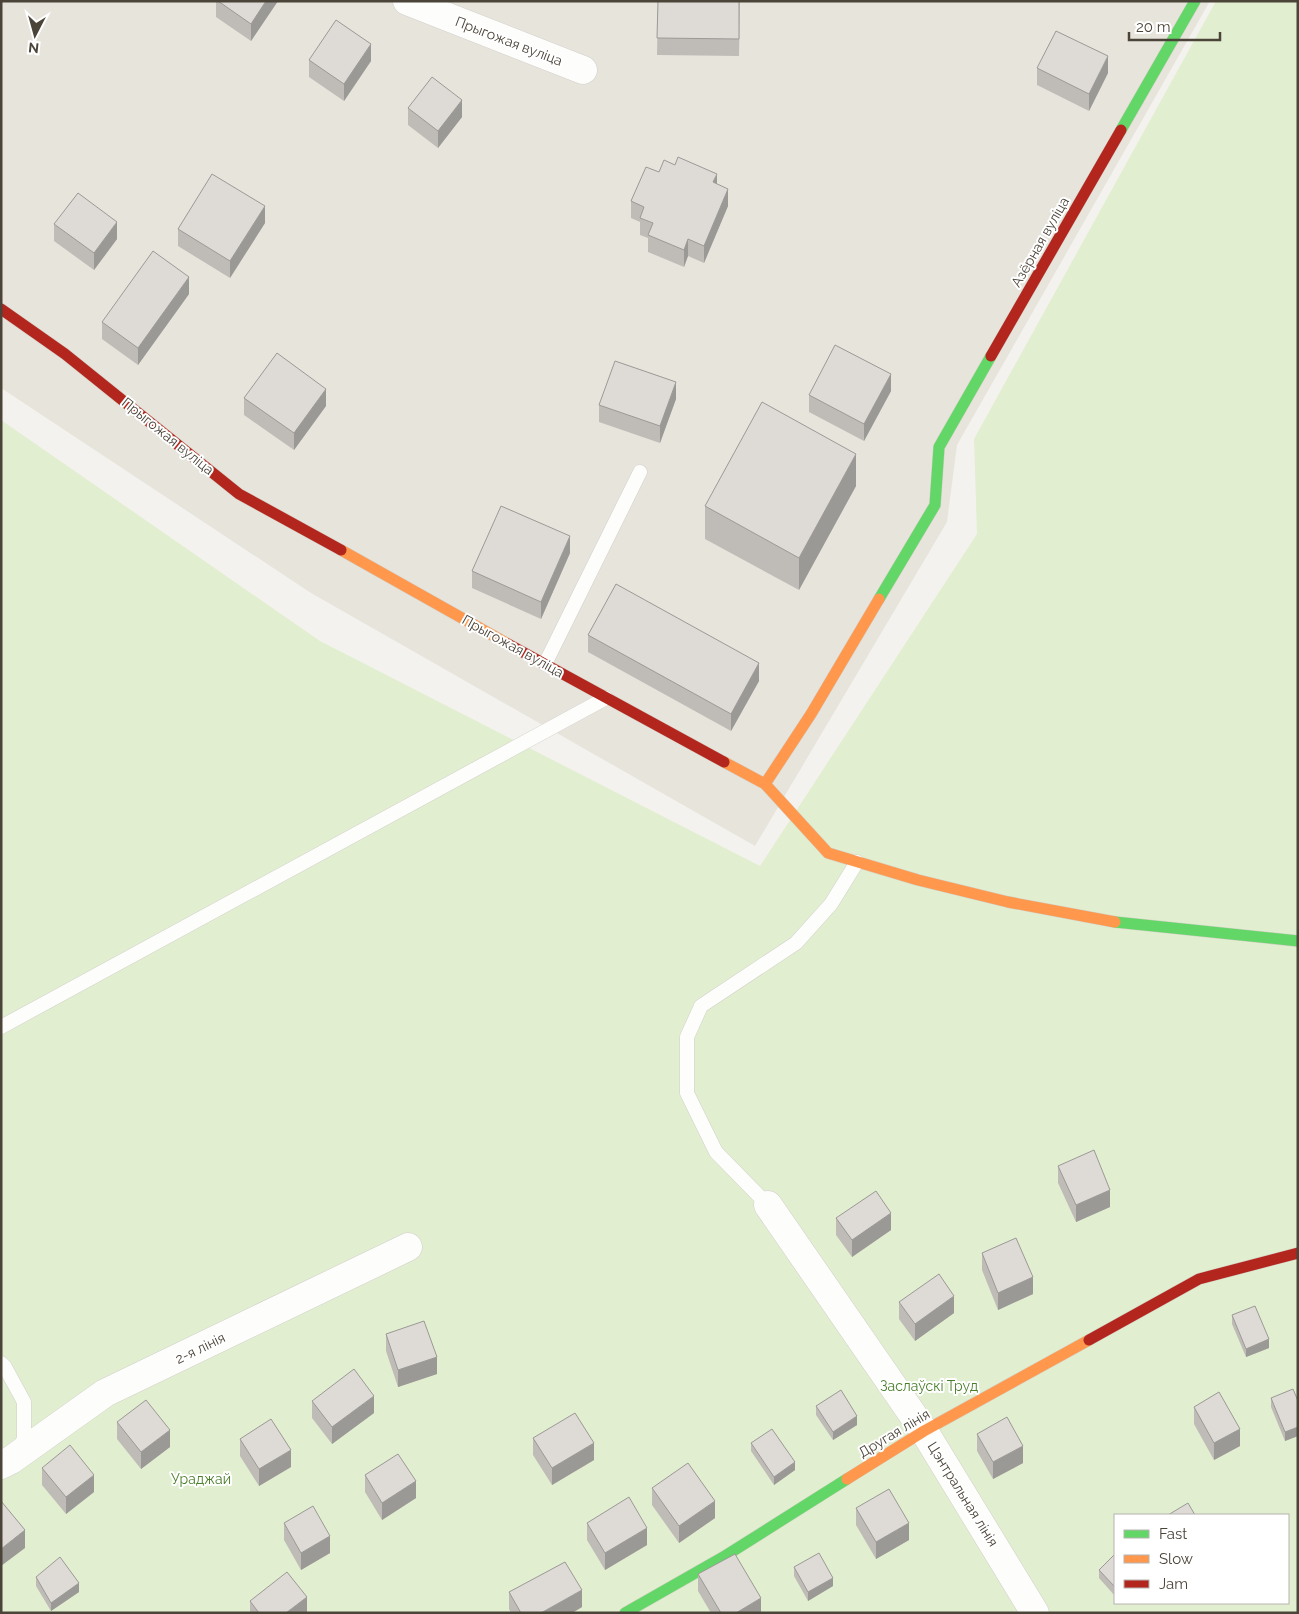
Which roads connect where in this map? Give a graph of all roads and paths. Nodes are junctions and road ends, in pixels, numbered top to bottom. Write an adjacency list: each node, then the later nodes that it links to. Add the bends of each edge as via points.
1 (407, 1): 3 (street, Прыгожая вуліца)
2 (1195, 1): 8 (street, Азёрная вуліца, via 939,447 935,505 811,714)
3 (583, 70)
4 (1, 309): 6 (street, Прыгожая вуліца, via 65,354 239,494)
5 (640, 472): 6 (lane)
6 (545, 664): 7 (street, Прыгожая вуліца)
7 (606, 698): 8 (street, Прыгожая вуліца); 11 (lane)
8 (765, 784): 9 (street, Прыгожая вуліца, via 828,853)
9 (857, 862): 10 (street, Прыгожая вуліца, via 999,900 1108,921); 12 (lane, via 831,904 796,943 701,1006 687,1037 687,1093 716,1152)
10 (1298, 941)
11 (1, 1027)
12 (768, 1204): 16 (street, Цэнтральная лінія)
13 (408, 1247): 17 (street, 2-я лінія, via 105,1393)
14 (1298, 1254): 16 (street, Другая лінія, via 1199,1279)
15 (1, 1364): 17 (lane, via 24,1402 24,1439)
16 (924, 1431): 18 (street, Другая лінія, via 725,1556); 19 (street, Цэнтральная лінія)
17 (6, 1462)
18 (625, 1613)
19 (1035, 1613)

